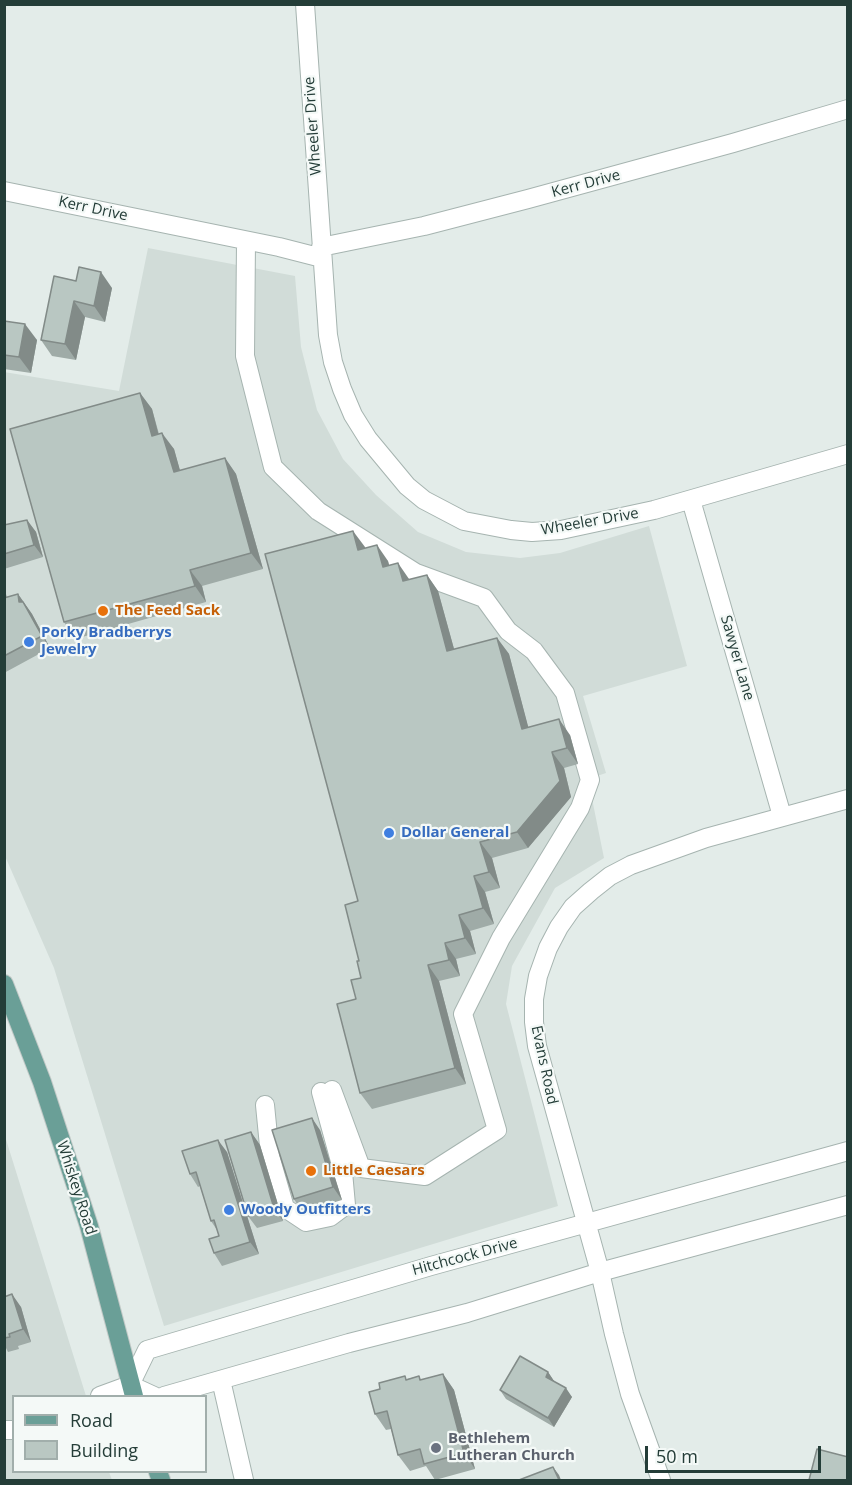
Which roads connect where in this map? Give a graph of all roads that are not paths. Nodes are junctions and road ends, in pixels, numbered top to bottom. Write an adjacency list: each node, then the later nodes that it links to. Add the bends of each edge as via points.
1 (305, 4): 5 (street, Wheeler Drive)
2 (848, 109): 5 (street, Kerr Drive, via 733,144)
3 (4, 191): 4 (street, Kerr Drive)
4 (246, 241): 5 (street, Kerr Drive); 12 (street, via 245,356 273,466 318,511 406,567 484,598 508,632 534,651 565,693 590,780 579,808 501,938 463,1014 497,1130 425,1176 361,1168 326,1091 346,1205 330,1217 306,1222 285,1208 270,1156)
5 (321, 253): 7 (street, Wheeler Drive, via 328,335 342,389 368,439 424,501 464,521 532,532 561,530)
6 (848, 454): 7 (street, Wheeler Drive)
7 (691, 500): 9 (street, Sawyer Lane)
8 (848, 799): 9 (street, Evans Road)
9 (782, 816): 15 (street, Evans Road, via 706,838 610,876 573,907 548,948 534,999 537,1046)
10 (4, 984): 11 (main road, Whiskey Road)
11 (8, 1004): 18 (main road, Whiskey Road, via 42,1082 89,1226)
12 (265, 1105)
13 (848, 1151): 15 (street, Hitchcock Drive)
14 (848, 1205): 16 (street)
15 (586, 1224): 16 (street, Evans Road); 18 (street, Hitchcock Drive, via 147,1350)
16 (600, 1272): 17 (street); 23 (street, Evans Road, via 630,1394)
17 (221, 1380): 21 (street); 22 (street)
18 (132, 1390): 19 (street); 20 (street)
19 (105, 1395)
20 (150, 1395)
21 (168, 1395)
22 (244, 1480)
23 (661, 1480)

